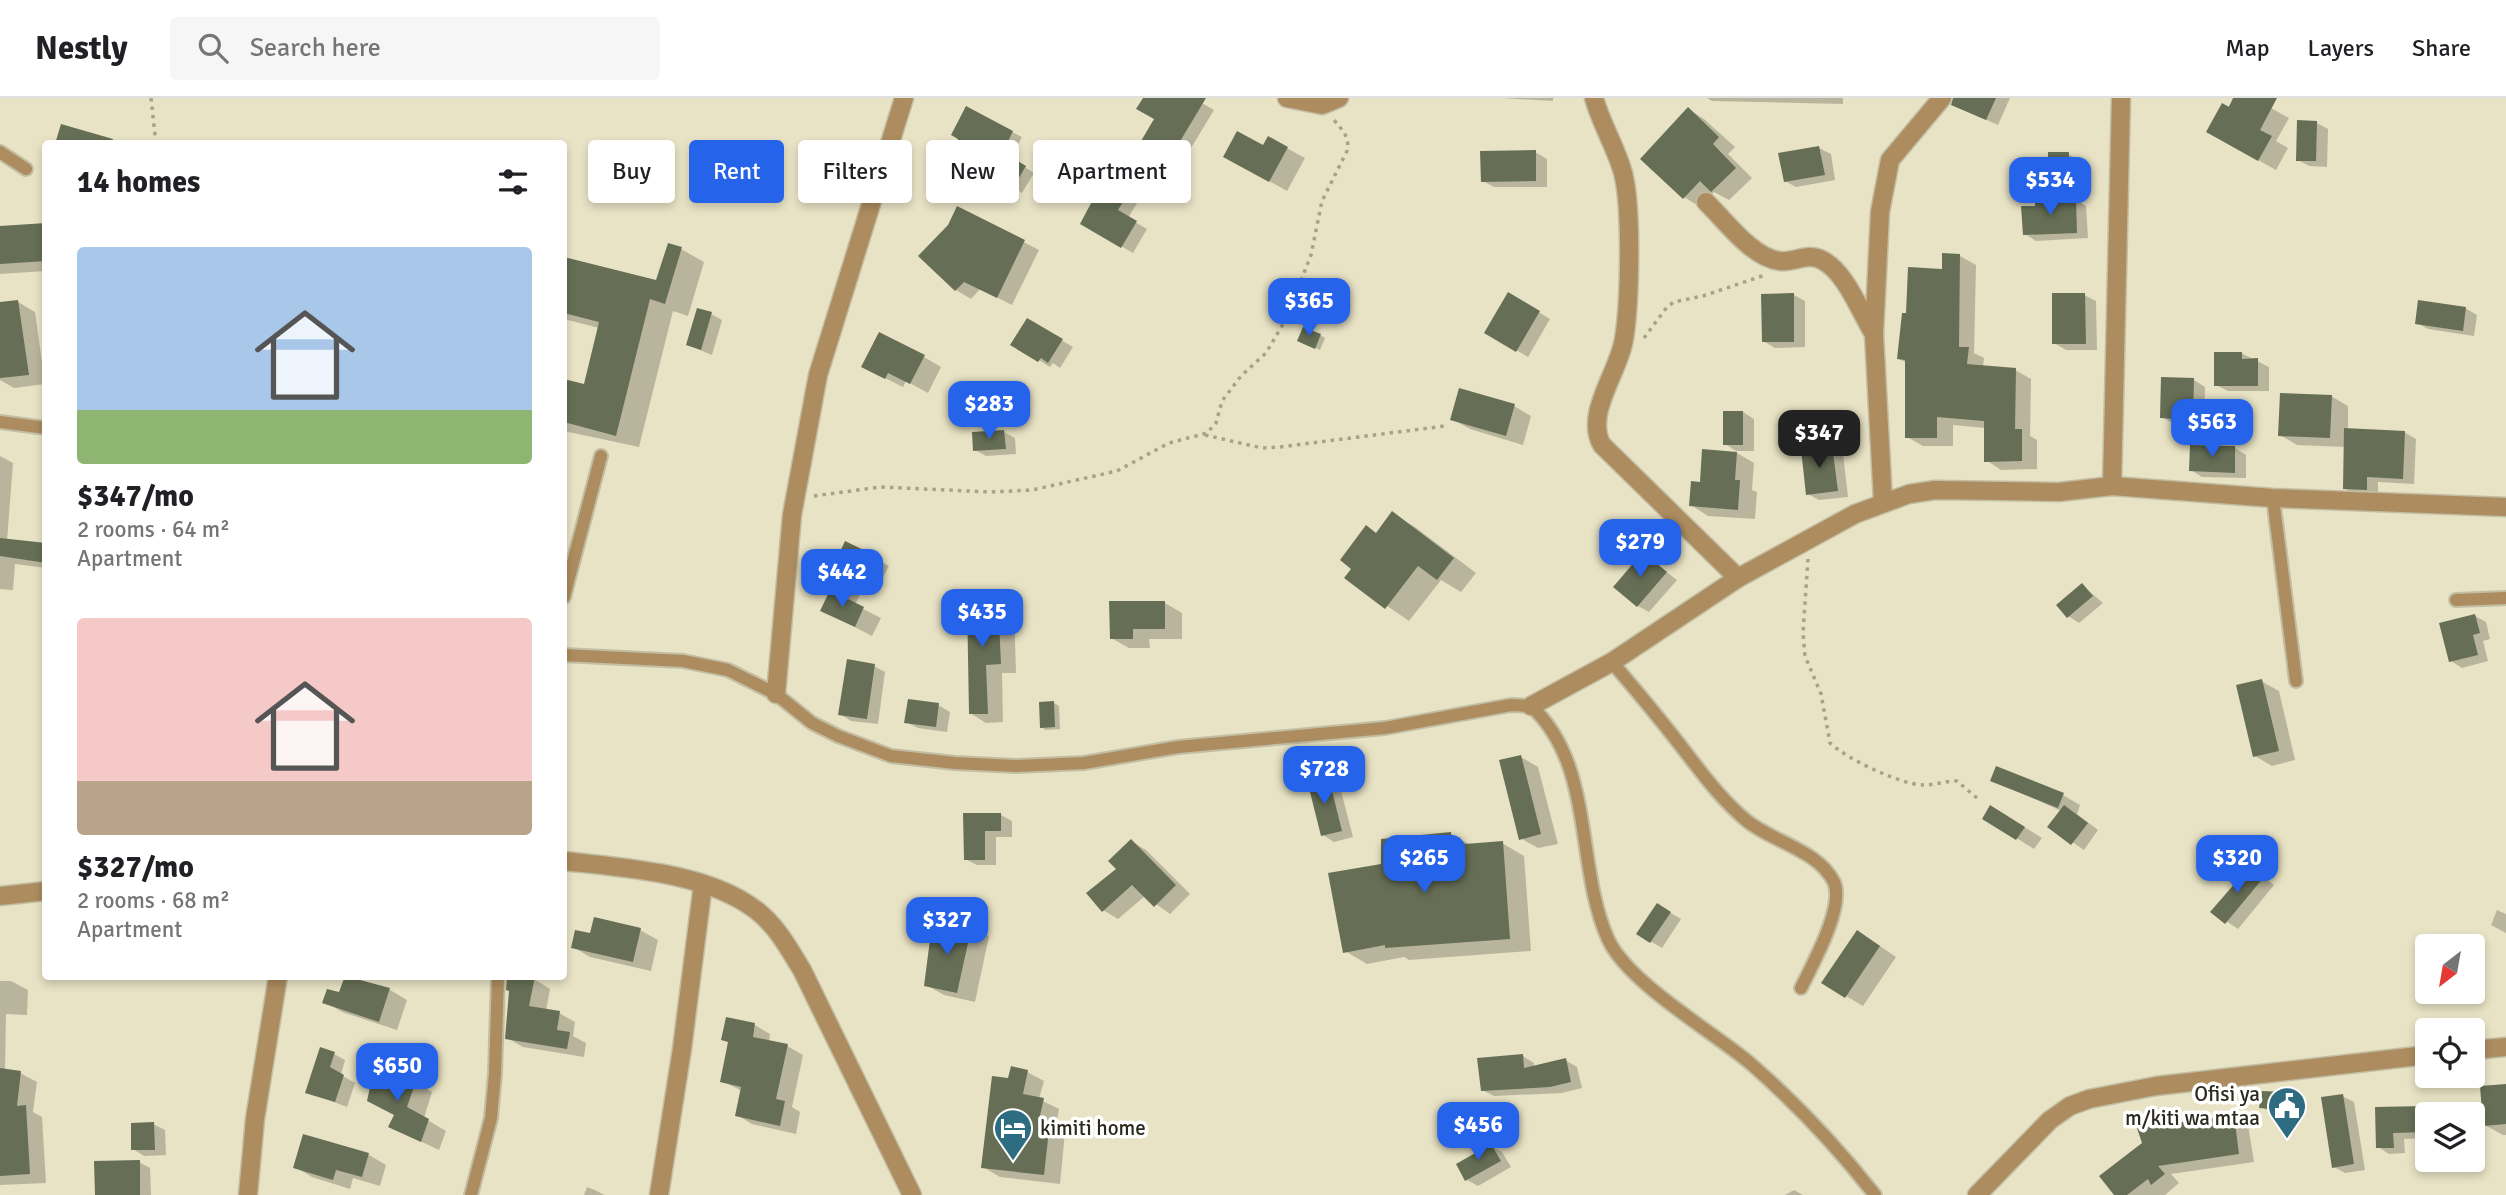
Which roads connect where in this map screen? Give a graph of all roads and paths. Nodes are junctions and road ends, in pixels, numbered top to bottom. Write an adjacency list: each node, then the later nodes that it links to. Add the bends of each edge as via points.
1 (151, 98): 8 (path)
2 (904, 98): 22 (street, via 818,374)
3 (1287, 98): 7 (street)
4 (1594, 98): 26 (street, via 1623,173 1628,316 1618,365 1595,430 1602,445)
5 (1942, 98): 13 (street, via 1898,147 1885,174)
6 (2121, 98): 20 (street)
7 (1330, 102): 18 (path, via 1349,142 1339,173 1322,201 1311,255 1286,319 1266,353 1234,384 1218,408 1216,423)
8 (156, 140)
9 (0, 152): 10 (lane)
10 (26, 170)
11 (1706, 202): 12 (street, via 1764,256)
12 (1788, 261): 13 (street, via 1805,257 1824,260); 14 (path, via 1760,278 1674,302)
13 (1874, 334): 23 (street)
14 (1642, 341)
15 (0, 422): 17 (lane)
16 (1445, 426): 18 (path, via 1262,448)
17 (42, 427)
18 (1203, 435): 22 (path, via 1169,443 1117,471 1032,490 880,486)
19 (601, 456): 27 (lane)
20 (2112, 486): 21 (street); 23 (street, via 2023,493 1935,490)
21 (2273, 498): 24 (street); 32 (lane)
22 (795, 499): 33 (street)
23 (1883, 502): 25 (street)
24 (2506, 508)
25 (1808, 539): 26 (street); 35 (path, via 1805,656 1821,694 1830,743 1881,773 1923,785 1957,781)
26 (1738, 578): 31 (street)
27 (567, 586)
28 (2506, 598): 29 (lane)
29 (2456, 600)
30 (567, 655): 33 (lane, via 683,661 728,670)
31 (1612, 662): 34 (street); 42 (lane, via 1727,803 1750,824 1803,853 1835,884 1825,940)
32 (2296, 681)
33 (776, 694): 34 (lane, via 812,723 891,756 1016,766 1084,763 1178,747 1385,727 1511,705)
34 (1531, 706): 50 (lane, via 1559,740 1574,784 1600,918 1609,942 1632,971 1751,1064 1817,1127)
35 (1977, 798)
36 (567, 862): 37 (street, via 634,869)
37 (703, 884): 48 (street); 49 (street, via 756,910 781,935)
38 (42, 891): 39 (street)
39 (0, 896)
40 (277, 980): 46 (street)
41 (498, 980): 47 (lane, via 491,1118)
42 (1801, 988)
43 (2506, 1047): 44 (street)
44 (2485, 1049)
45 (2415, 1056): 51 (street, via 2156,1086 2090,1099 2050,1120)
46 (248, 1195)
47 (471, 1195)
48 (659, 1195)
49 (912, 1195)
50 (1875, 1195)
51 (1977, 1195)

